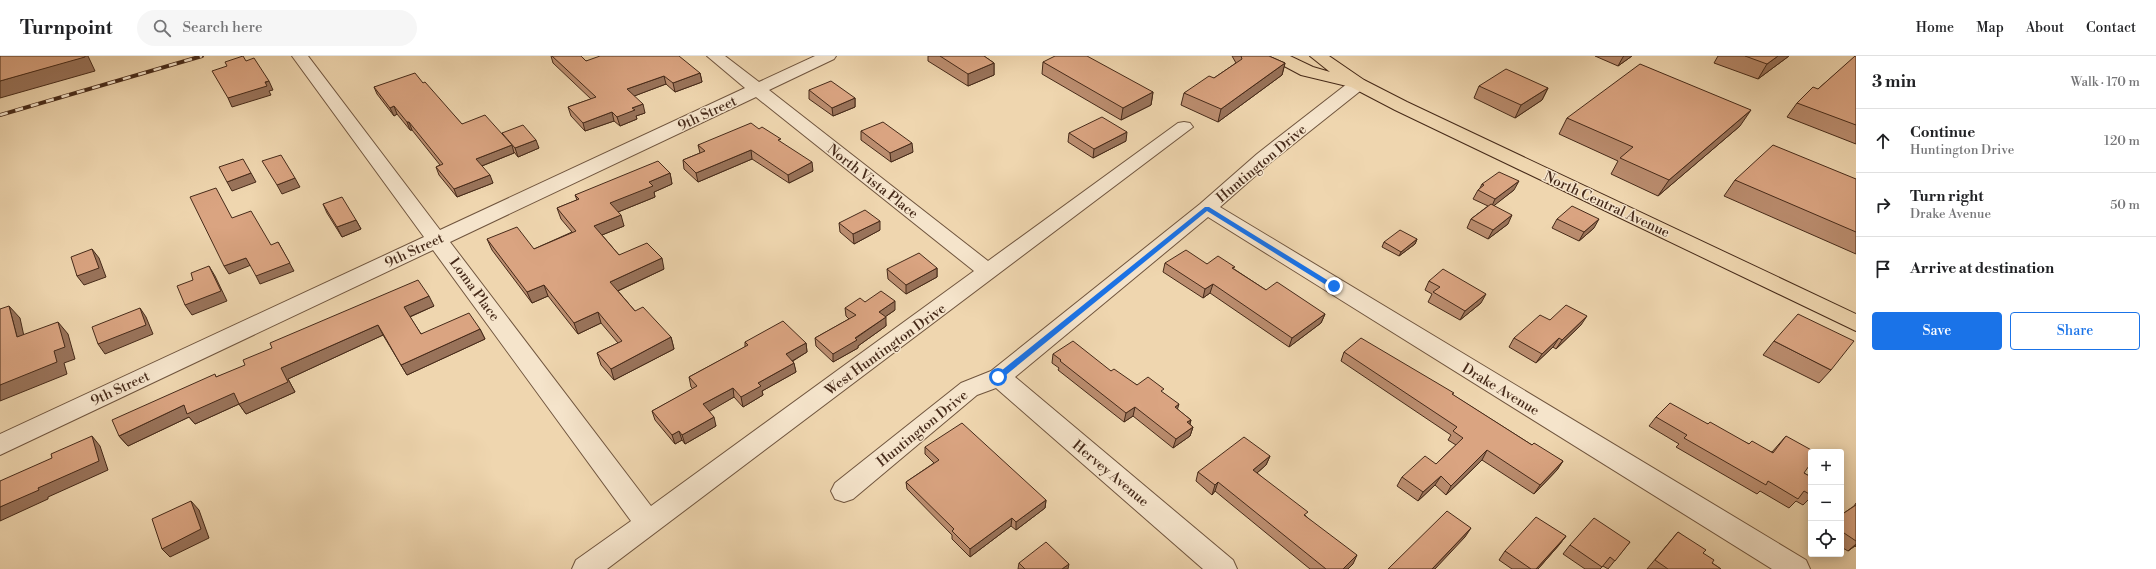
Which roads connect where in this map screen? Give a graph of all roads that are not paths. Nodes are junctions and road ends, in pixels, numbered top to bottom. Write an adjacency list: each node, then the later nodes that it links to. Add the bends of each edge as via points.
1 (300, 56): 10 (street, Loma Place)
2 (715, 56): 7 (street, North Vista Place)
3 (828, 56): 7 (street, 9th Street)
4 (1277, 56): 6 (main road, via 1307,71)
5 (1318, 56): 6 (main road)
6 (1358, 84): 9 (street, Huntington Drive, via 1264,158); 12 (main road, North Central Avenue)
7 (757, 89): 10 (street, 9th Street); 11 (street, North Vista Place)
8 (1184, 127): 11 (street, West Huntington Drive)
9 (1207, 208): 13 (street, Huntington Drive); 19 (street, Drake Avenue)
10 (438, 239): 14 (street, 9th Street); 16 (street, Loma Place)
11 (989, 272): 16 (street, West Huntington Drive)
12 (1856, 323)
13 (998, 377): 15 (street, Huntington Drive, via 969,389); 18 (street, Hervey Avenue)
14 (0, 445)
15 (844, 491)
16 (648, 523): 17 (street, West Huntington Drive)
17 (586, 569)
18 (1223, 569)
19 (1796, 569)

